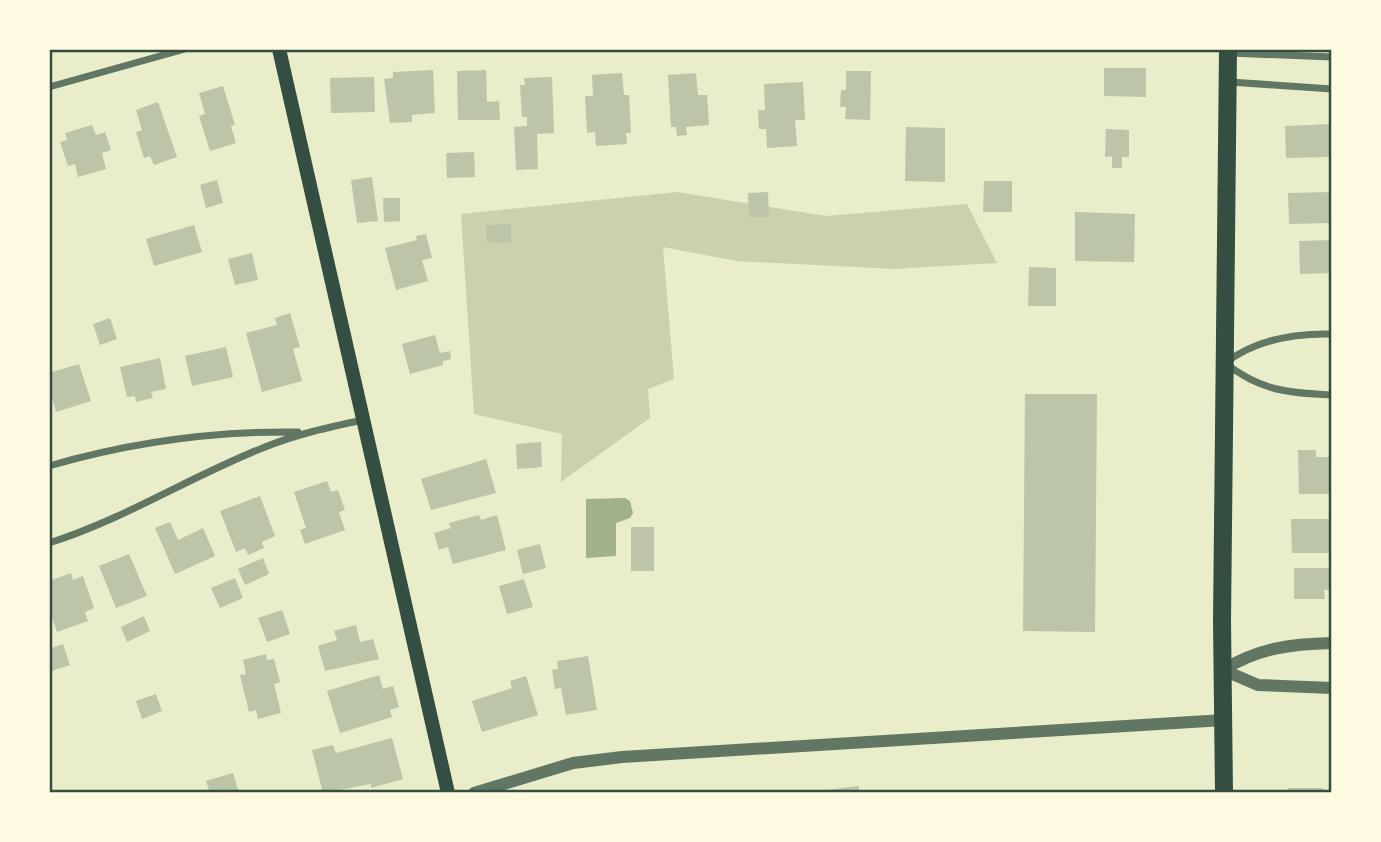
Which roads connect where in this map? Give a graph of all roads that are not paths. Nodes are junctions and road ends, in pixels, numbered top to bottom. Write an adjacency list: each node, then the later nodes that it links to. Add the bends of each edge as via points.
1 (185, 49): 6 (street)
2 (279, 49): 11 (main road)
3 (1228, 51): 4 (street); 5 (main road)
4 (1332, 57)
5 (1229, 82): 7 (street); 9 (main road)
6 (49, 87)
7 (1332, 89)
8 (1332, 334): 9 (street, via 1276,339 1252,346)
9 (1225, 363): 10 (street, via 1259,385); 16 (main road)
10 (1332, 395)
11 (364, 420): 12 (street); 19 (main road)
12 (306, 432): 13 (street, via 181,437); 14 (street, via 229,463 136,510)
13 (49, 466)
14 (49, 542)
15 (1332, 643): 16 (street, via 1276,647)
16 (1223, 670): 17 (street, via 1258,685); 18 (main road)
17 (1332, 688)
18 (1224, 720): 20 (street, via 622,757 562,766); 21 (main road)
19 (448, 793)
20 (474, 793)
21 (1224, 793)

